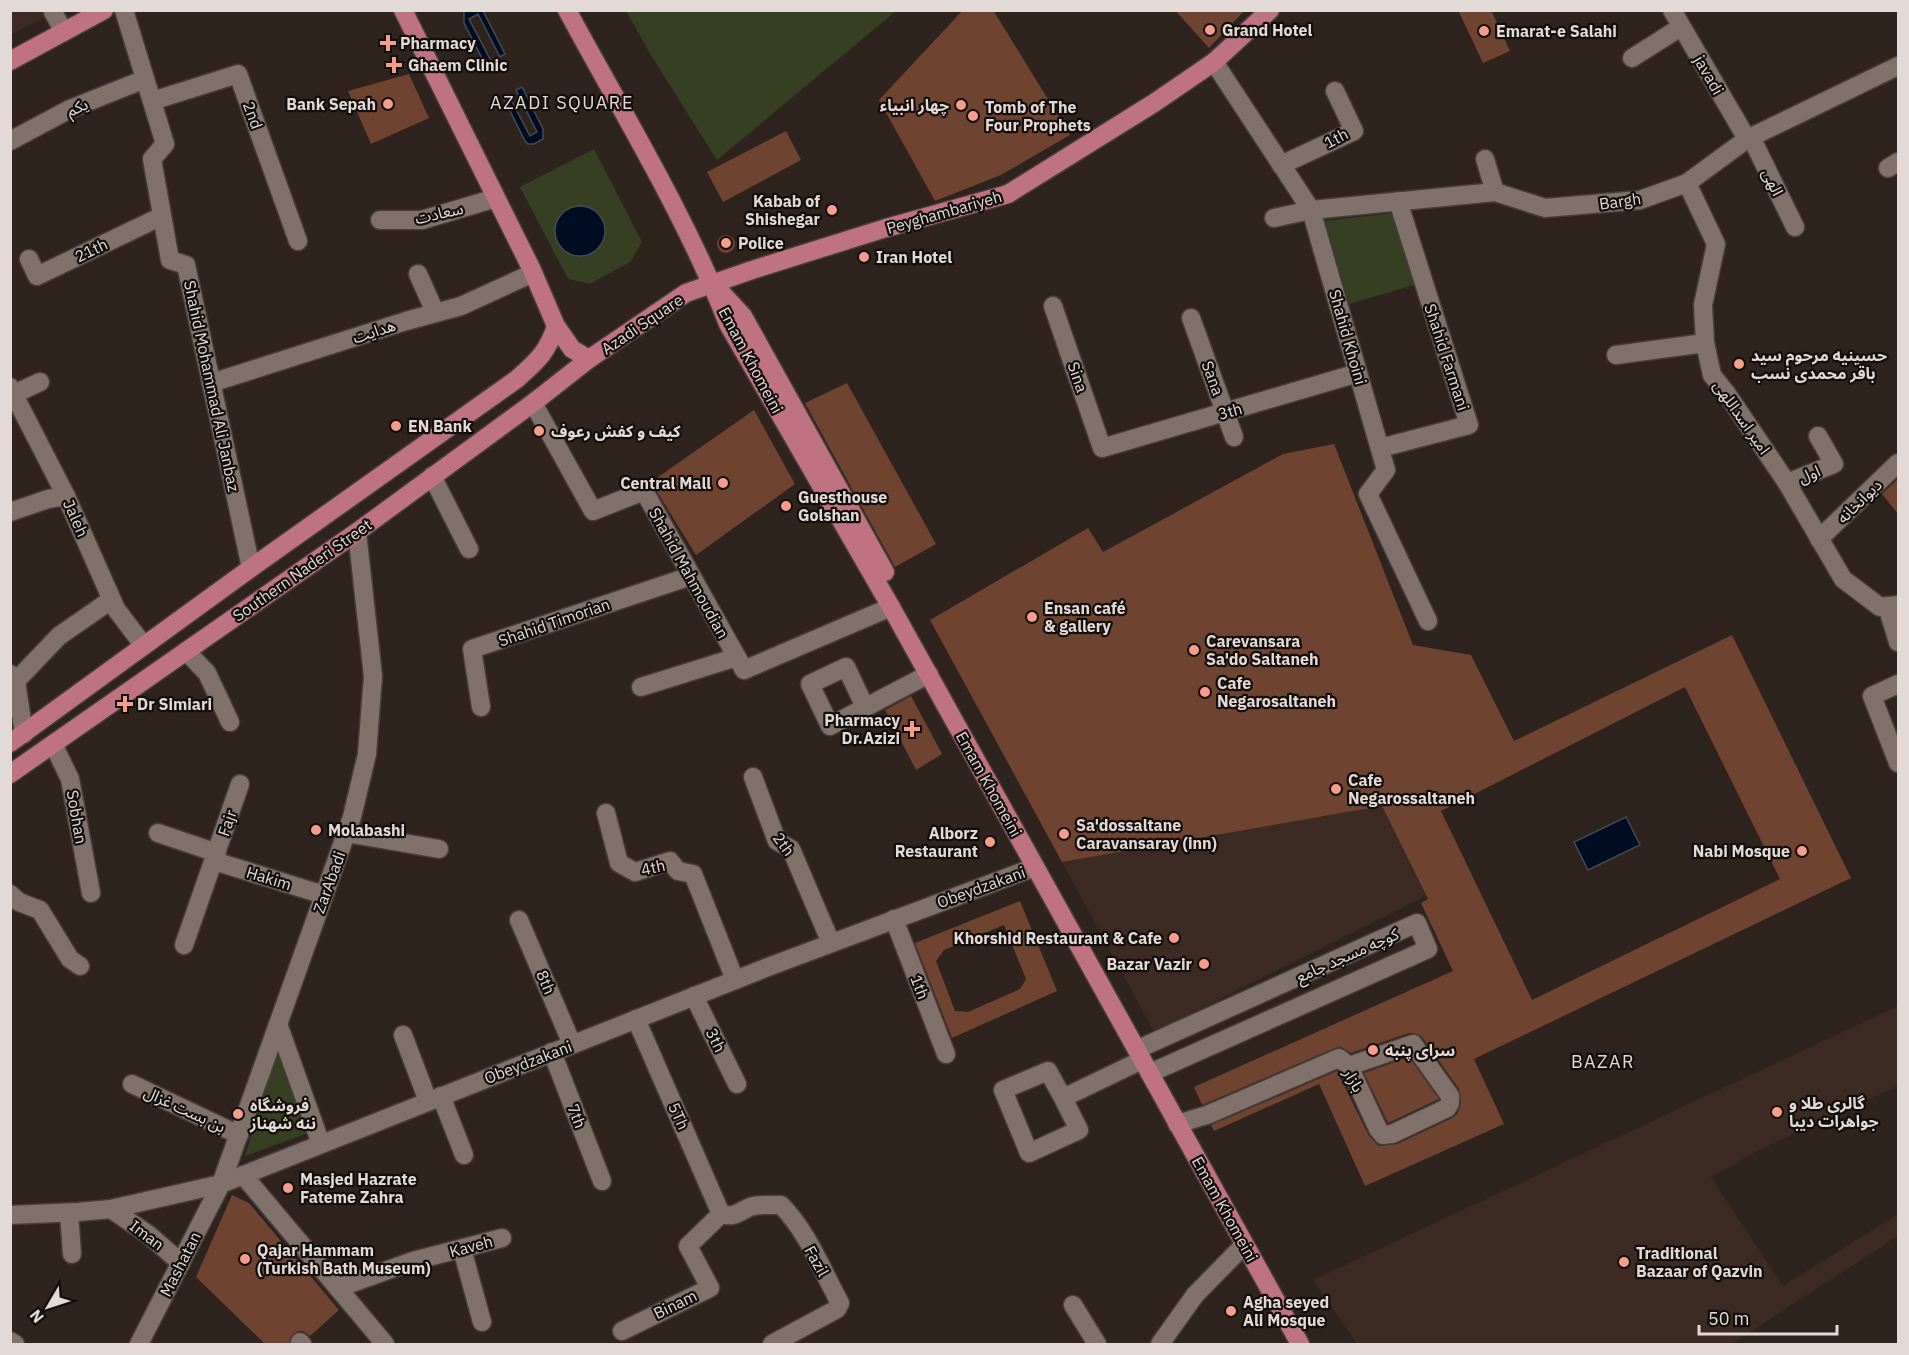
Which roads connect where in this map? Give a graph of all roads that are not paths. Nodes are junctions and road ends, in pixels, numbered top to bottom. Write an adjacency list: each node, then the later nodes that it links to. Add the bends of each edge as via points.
1 (104, 10): 9 (main road)
2 (124, 10): 14 (street, Shahid Mohammad Ali Janbaz)
3 (403, 10): 23 (main road, Azadi Square)
4 (567, 10): 34 (main road)
5 (1270, 10): 12 (main road, Peyghambariyeh)
6 (1672, 10): 8 (street, javadi)
7 (53, 12): 9 (street)
8 (1681, 27): 10 (street); 17 (street, javadi)
9 (64, 32): 11 (main road)
10 (1632, 58)
11 (10, 61)
12 (1214, 62): 20 (street, Shahid Khoini); 34 (main road, Peyghambariyeh, via 1008,194)
13 (1899, 66): 17 (street, Bargh)
14 (145, 79): 16 (street, Shahid Mohammad Ali Janbaz); 18 (street, یکم, via 70,109)
15 (1335, 91): 20 (street, 1th, via 1354,131)
16 (152, 101): 26 (street, Shahid Mohammad Ali Janbaz, via 165,144 152,159); 30 (street, 2nd, via 238,74)
17 (1749, 138): 21 (street, Bargh); 29 (street, الهی)
18 (10, 141)
19 (1485, 159): 22 (street)
20 (1281, 165): 25 (street, Shahid Khoini)
21 (1687, 183): 22 (street, Bargh, via 1640,200 1545,208); 39 (street, امیر اسداللهی, via 1716,244 1703,305)
22 (1495, 192): 24 (street, Bargh)
23 (496, 198): 28 (street, سعادت, via 422,220); 32 (main road, Azadi Square)
24 (1398, 201): 25 (street, Bargh); 53 (street, Shahid Farmani, via 1469,425)
25 (1311, 210): 27 (street); 44 (street, Shahid Khoini)
26 (162, 216): 31 (street, 21th, via 37,276); 46 (street, Shahid Mohammad Ali Janbaz, via 170,260 186,265)
27 (1274, 218)
28 (380, 220)
29 (1795, 227)
30 (298, 241)
31 (29, 259)
32 (533, 273): 36 (street, هدایت, via 461,306); 38 (main road, Azadi Square)
33 (418, 274): 36 (street)
34 (712, 283): 42 (main road, Azadi Square, via 686,294); 66 (main road, Emam Khomeini, via 728,324); 106 (main road, Emam Khomeini, via 743,316)
35 (1053, 306): 52 (street, Sina)
36 (435, 312): 46 (street, هدایت)
37 (1191, 318): 49 (street, Sana)
38 (556, 326): 40 (main road, Southern Naderi Street); 42 (main road, Azadi Square, via 572,349)
39 (1705, 343): 41 (street); 56 (street, امیر اسداللهی, via 1712,375)
40 (546, 349): 43 (main road, via 563,354); 62 (main road, Southern Naderi Street, via 517,379)
41 (1616, 355)
42 (588, 359): 43 (main road, Southern Naderi Street)
43 (571, 373): 48 (main road, Southern Naderi Street)
44 (1358, 373): 49 (street, 3th); 53 (street, Shahid Khoini)
45 (40, 382): 47 (street)
46 (211, 383): 62 (street, Shahid Mohammad Ali Janbaz)
47 (12, 391): 57 (street, Jaleh)
48 (533, 403): 55 (main road, Southern Naderi Street); 63 (street, Shahid Mahmoudian, via 593,511 644,491)
49 (1226, 412): 51 (street, Sana); 52 (street, 3th)
50 (1818, 436): 56 (street, اول, via 1834,464)
51 (1234, 437)
52 (1102, 448)
53 (1380, 448): 67 (street, Shahid Khoini, via 1386,470 1368,494)
54 (1899, 463): 60 (street, دیوانخانه)
55 (432, 476): 59 (main road, Southern Naderi Street); 61 (street)
56 (1787, 483): 60 (street, امیر اسداللهی)
57 (66, 496): 58 (street); 64 (street, Jaleh)
58 (10, 512)
59 (357, 532): 70 (main road, Southern Naderi Street); 87 (street, ZarAbadi, via 373,676 367,754)
60 (1819, 539): 65 (street, امیر اسداللهی, via 1843,579 1880,607)
61 (469, 549)
62 (251, 568): 69 (main road, Southern Naderi Street)
63 (691, 576): 71 (street, Shahid Mahmoudian); 76 (street, Shahid Timorian, via 472,649)
64 (111, 600): 69 (street, Jaleh); 73 (street, via 59,636)
65 (1893, 606): 68 (street)
66 (891, 607): 71 (street, Shahid Mahmoudian, via 744,670); 72 (main road, Emam Khomeini)
67 (1428, 621)
68 (1899, 642)
69 (144, 646): 79 (main road, Southern Naderi Street)
70 (186, 651): 78 (street, via 207,673); 80 (main road, Southern Naderi Street)
71 (737, 657): 75 (street)
72 (928, 674): 77 (street); 90 (main road, Emam Khomeini)
73 (13, 678): 79 (street)
74 (1899, 684): 81 (street, via 1872,696)
75 (641, 687)
76 (481, 707)
77 (865, 707)
78 (231, 722)
79 (17, 739)
80 (53, 744): 82 (main road, Southern Naderi Street); 91 (street, Sobhan, via 70,779)
81 (1899, 763)
82 (10, 774)
83 (753, 777): 96 (street, 2th, via 777,841 791,849)
84 (240, 784): 89 (street, Fajr)
85 (606, 813): 99 (street, 4th, via 620,863 635,872 669,861 678,871 693,874)
86 (158, 833): 89 (street, Hakim)
87 (346, 833): 88 (street); 93 (street, ZarAbadi)
88 (439, 849)
89 (215, 857): 93 (street, Hakim); 97 (street, Fajr)
90 (1035, 867): 94 (street, Obeydzakani); 106 (main road, Emam Khomeini)
91 (91, 893)
92 (10, 894): 98 (street, via 40,910 70,958)
93 (324, 895): 102 (street, ZarAbadi)
94 (894, 919): 96 (street, Obeydzakani); 107 (street, 1th)
95 (519, 920): 104 (street, 8th)
96 (831, 943): 99 (street, Obeydzakani)
97 (184, 945)
98 (81, 966)
99 (735, 980): 100 (street, Obeydzakani)
100 (694, 996): 101 (street, Obeydzakani); 111 (street, 3th)
101 (636, 1019): 104 (street, Obeydzakani); 123 (street, 5Th)
102 (278, 1024): 115 (street, ZarAbadi); 116 (street)
103 (403, 1035): 113 (street)
104 (572, 1044): 105 (street, Obeydzakani)
105 (552, 1052): 113 (street, Obeydzakani); 119 (street, 7th)
106 (1144, 1053): 109 (main road, Emam Khomeini); 109 (street, کوچه مسجد جامع, via 1417,923 1428,949); 112 (street); 114 (main road, Emam Khomeini)
107 (946, 1054)
108 (1349, 1066): 108 (street, بازار, via 1413,1044 1450,1096 1450,1103 1447,1108 1383,1135); 114 (street, بازار, via 1339,1058)
109 (1160, 1069): 114 (main road, Emam Khomeini)
110 (132, 1084): 115 (street, بن بست غزال)
111 (737, 1084)
112 (1063, 1098): 112 (street, via 1079,1130 1029,1153 1003,1090 1048,1071)
113 (435, 1099): 116 (street, Obeydzakani); 117 (street)
114 (1183, 1123): 126 (main road, Emam Khomeini); 142 (main road, Emam Khomeini)
115 (239, 1135): 120 (street, ZarAbadi)
116 (321, 1144): 118 (street, Obeydzakani)
117 (464, 1155)
118 (243, 1175): 120 (street, Obeydzakani); 130 (street)
119 (602, 1181)
120 (221, 1184): 121 (street, Obeydzakani); 129 (street, Mashatan)
121 (111, 1209): 122 (street, Obeydzakani); 129 (street, Iman)
122 (69, 1213): 124 (street, Obeydzakani); 128 (street)
123 (722, 1214): 133 (street, Binam, via 688,1246 710,1288); 139 (street, Fazil, via 730,1216 750,1207 781,1205 800,1230 840,1303 837,1309)
124 (10, 1215)
125 (502, 1238): 127 (street, Kaveh)
126 (1244, 1245): 137 (street, via 1195,1295); 141 (main road, Emam Khomeini)
127 (462, 1249): 130 (street, Kaveh, via 413,1261); 132 (street)
128 (72, 1254)
129 (181, 1263): 135 (street, Mashatan)
130 (338, 1288): 136 (street)
131 (1073, 1305): 140 (street)
132 (482, 1322)
133 (622, 1330)
134 (10, 1341): 138 (street)
135 (146, 1341)
136 (378, 1342)
137 (1164, 1343)
138 (15, 1344)
139 (772, 1344)
140 (1097, 1344)
141 (1299, 1344)
142 (1312, 1344)

